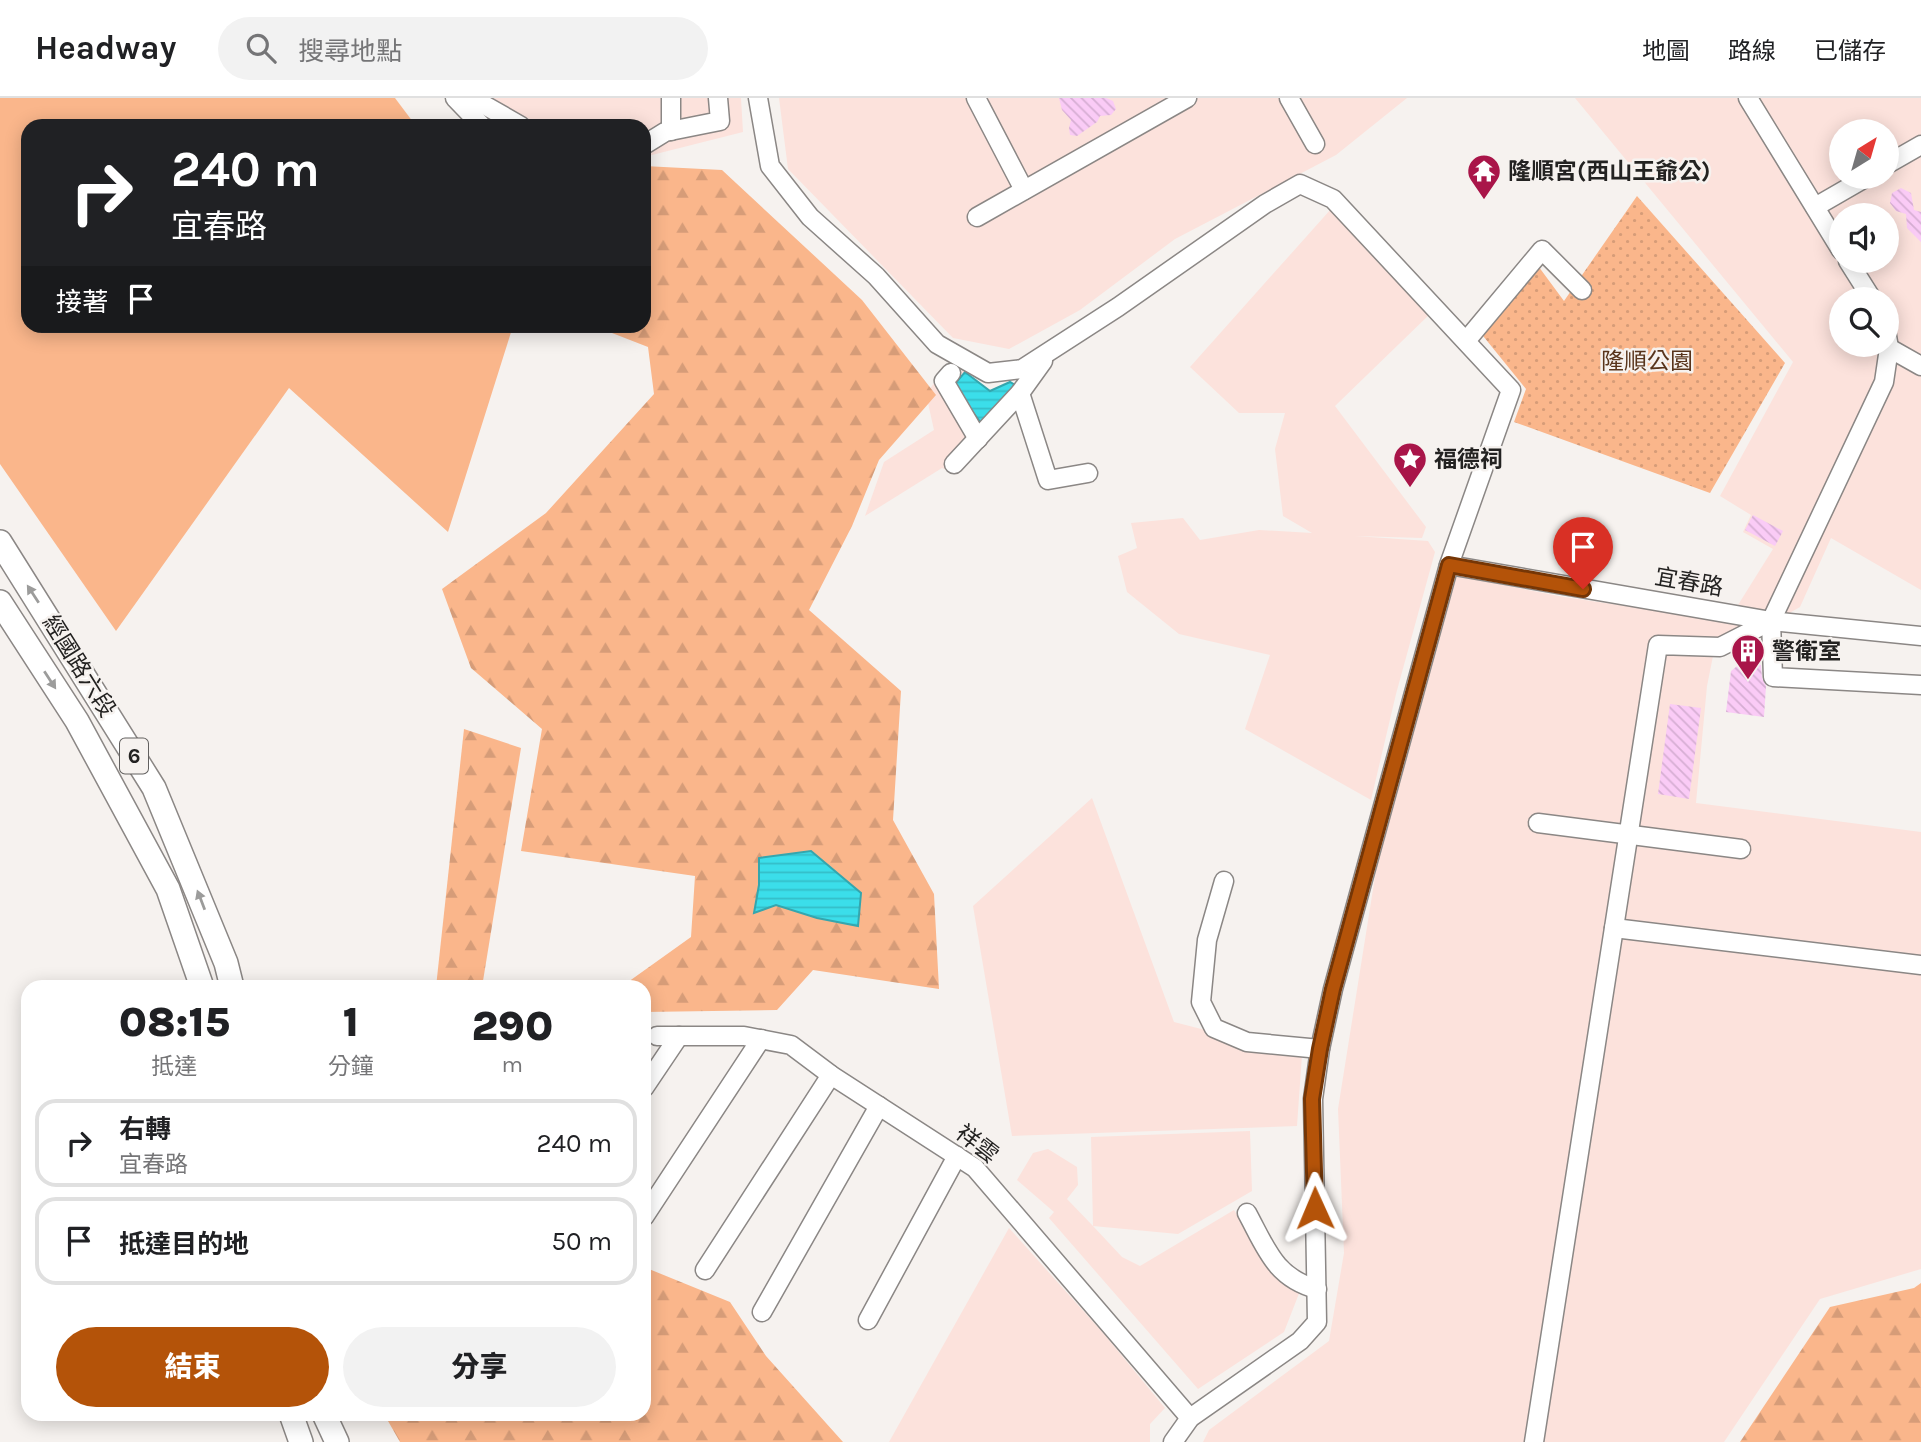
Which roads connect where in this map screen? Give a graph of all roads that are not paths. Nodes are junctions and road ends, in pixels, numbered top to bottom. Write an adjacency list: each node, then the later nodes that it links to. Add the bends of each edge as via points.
1 (455, 98): 10 (street)
2 (472, 98): 11 (street)
3 (671, 98): 12 (street)
4 (718, 98): 12 (street, via 720,121)
5 (758, 98): 25 (street, via 770,166 810,216 876,276 937,344 988,373 1022,369)
6 (976, 98): 18 (street)
7 (1187, 98): 18 (street)
8 (1289, 98): 14 (street)
9 (1748, 98): 19 (street)
10 (475, 119)
11 (509, 119)
12 (671, 131): 13 (street)
13 (651, 141)
14 (1315, 144)
15 (1921, 145): 16 (street)
16 (1899, 158)
17 (1846, 189): 19 (street)
18 (1024, 190): 20 (street)
19 (1815, 207): 21 (street)
20 (977, 217)
21 (1829, 230)
22 (1582, 290): 23 (street, via 1542,250)
23 (1466, 341): 25 (street, via 1334,199 1300,184); 34 (street, via 1511,390)
24 (1899, 348): 27 (street)
25 (1049, 352): 29 (street)
26 (1886, 357): 36 (street, via 1884,382)
27 (1921, 366)
28 (951, 373): 30 (street, via 944,381)
29 (1020, 393): 30 (street); 32 (street, via 1048,480)
30 (978, 439): 31 (street)
31 (954, 464)
32 (1088, 473)
33 (0, 542): 44 (main road, 經國路六段 / 6, one-way to 33, via 154,788)
34 (1449, 565): 36 (street, 宜春路); 52 (street)
35 (0, 602): 45 (main road, 經國路六段 / 6, one-way to 45, via 77,721 168,889)
36 (1771, 621): 37 (street, 宜春路); 38 (street, via 1773,677); 40 (street, via 1720,647 1658,645)
37 (1921, 636)
38 (1921, 685)
39 (1538, 822): 40 (street)
40 (1629, 834): 41 (street); 43 (street)
41 (1741, 849)
42 (1223, 881): 52 (street, via 1207,940 1201,1002 1214,1028 1247,1042)
43 (1614, 928): 46 (street); 69 (street)
44 (219, 946): 45 (main road); 48 (main road, 經國路六段 / 6)
45 (191, 953): 47 (main road, 經國路六段 / 6)
46 (1921, 965)
47 (200, 980)
48 (230, 980)
49 (657, 1036): 50 (street, 祥雲)
50 (678, 1036): 51 (street, 祥雲); 54 (street)
51 (761, 1039): 53 (street, 祥雲, via 791,1045); 57 (street)
52 (1320, 1049): 60 (street, via 1312,1099)
53 (831, 1075): 55 (street, 祥雲); 59 (street)
54 (651, 1077)
55 (879, 1106): 56 (street, 祥雲); 61 (street)
56 (957, 1156): 62 (street); 63 (street, 祥雲, via 975,1168)
57 (651, 1206)
58 (1247, 1213): 60 (street, via 1287,1276)
59 (705, 1270)
60 (1317, 1289): 63 (street, via 1317,1322 1300,1341)
61 (762, 1312)
62 (868, 1320)
63 (1191, 1418): 68 (street)
64 (294, 1421): 66 (main road)
65 (327, 1421): 67 (main road)
66 (301, 1442)
67 (337, 1442)
68 (1173, 1442)
69 (1534, 1442)

